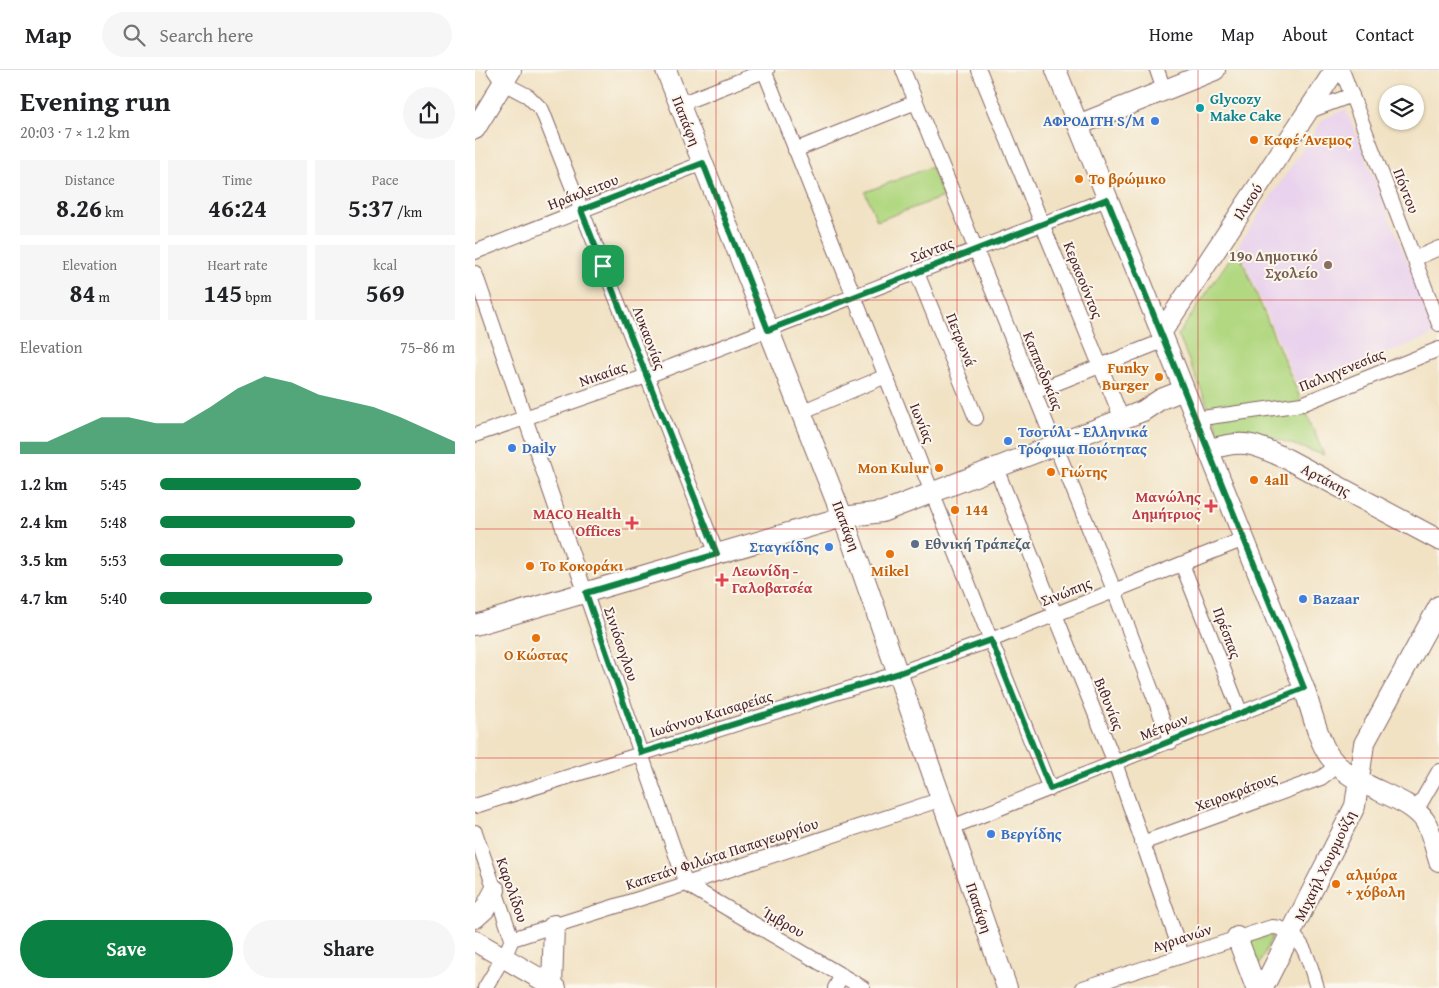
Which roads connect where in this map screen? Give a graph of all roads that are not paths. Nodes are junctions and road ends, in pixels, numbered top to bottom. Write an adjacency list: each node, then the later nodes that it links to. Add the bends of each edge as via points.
1 (666, 70): 14 (street, Παπάφη)
2 (765, 70): 14 (street); 18 (street, Ιωνίας)
3 (903, 70): 13 (street, Καππαδοκίας)
4 (979, 70): 22 (street, Κερασούντος)
5 (1056, 70): 16 (street)
6 (1157, 70): 11 (street)
7 (1215, 70): 11 (street)
8 (1335, 70): 15 (street, Ιλισού)
9 (1342, 70): 12 (street, Πόντου)
10 (503, 74): 17 (street); 21 (street, Λυκαονίας, via 541,109)
11 (1164, 90): 16 (street)
12 (1351, 95): 15 (street); 26 (street, Πόντου)
13 (916, 102): 18 (street); 24 (street, Καππαδοκίας)
14 (680, 104): 19 (street, Παπάφη)
15 (1307, 112): 32 (street, Ιλισού)
16 (1078, 125): 20 (street)
17 (475, 129)
18 (795, 150): 29 (street, Ιωνίας)
19 (703, 163): 21 (street, Ηράκλειτου); 31 (street, Παπάφη)
20 (1107, 199): 22 (street, Σάντας); 32 (street)
21 (581, 210): 25 (street, Ηράκλειτου); 35 (street, Λυκαονίας)
22 (1043, 224): 24 (street, Σάντας); 34 (street, Κερασούντος)
23 (1439, 248): 26 (street)
24 (977, 250): 28 (street, Σάντας); 37 (street, Καππαδοκίας)
25 (475, 252)
26 (1414, 259): 30 (street, Πόντου)
27 (475, 273): 40 (street, Σινιόσογλου)
28 (917, 273): 29 (street, Σάντας); 41 (street, Πετρωνά)
29 (854, 297): 31 (street, Σάντας); 36 (street, Ιωνίας)
30 (1439, 324)
31 (768, 330): 35 (street, Νικαίας); 39 (street, Παπάφη)
32 (1162, 337): 34 (street); 38 (street)
33 (1439, 349): 38 (street, Παλιγγενεσίας, via 1301,404)
34 (1101, 366): 37 (street); 42 (street, Κερασούντος)
35 (647, 376): 40 (street, Νικαίας); 53 (street, Λυκαονίας)
36 (886, 376): 39 (street); 47 (street, Ιωνίας)
37 (1034, 392): 44 (street, Καππαδοκίας)
38 (1189, 404): 42 (street, via 1153,412 1143,410); 45 (street)
39 (801, 412): 49 (street, Παπάφη)
40 (525, 418): 43 (street, Νικαίας); 56 (street, Σινιόσογλου)
41 (976, 418)
42 (1122, 419): 44 (street)
43 (475, 435)
44 (1055, 445): 46 (street); 55 (street, Καππαδοκίας)
45 (1208, 450): 50 (street); 51 (street, Αρτάκης, via 1240,442 1263,448)
46 (996, 468): 47 (street); 58 (street, Βιθυνίας)
47 (932, 492): 48 (street); 60 (street, Ιωνίας)
48 (881, 512): 49 (street); 52 (street)
49 (843, 517): 52 (street, Παπάφη); 53 (street)
50 (1244, 539): 54 (street, Σινώπης); 62 (street)
51 (1439, 540)
52 (852, 542): 61 (street, Παπάφη)
53 (717, 554): 56 (street)
54 (1183, 564): 55 (street, Σινώπης); 63 (street, Πρέσπας)
55 (1114, 590): 58 (street, Σινώπης); 64 (street, Καππαδοκίας)
56 (586, 593): 59 (street); 65 (street, Σινιόσογλου)
57 (1439, 606): 69 (street, Μιχαήλ Χουρμούζη, via 1364,744)
58 (1056, 613): 60 (street, Σινώπης); 66 (street, Βιθυνίας)
59 (475, 625)
60 (991, 640): 61 (street, Σινώπης); 70 (street, Ιωνίας)
61 (899, 673): 65 (street, Ιωάννου Καισαρείας); 71 (street, Παπάφη)
62 (1304, 688): 63 (street, Μέτρων); 67 (street, via 1326,748)
63 (1241, 714): 64 (street, Μέτρων)
64 (1171, 742): 66 (street, Μέτρων)
65 (641, 753): 72 (street, Ιωάννου Καισαρείας); 78 (street, Σινιόσογλου)
66 (1115, 763): 70 (street, Μέτρων); 76 (street, Βιθυνίας)
67 (1338, 765): 69 (street); 76 (street, Χειροκράτους, via 1321,778)
68 (1439, 771): 73 (street)
69 (1358, 782): 73 (street); 82 (street, Μιχαήλ Χουρμούζη, via 1353,810)
70 (1050, 789): 74 (street, Μέτρων)
71 (942, 799): 74 (street, Παπάφη); 78 (street, Καπετάν Φιλώτα Παπαγεωργίου)
72 (475, 806)
73 (1416, 811): 77 (street)
74 (952, 827): 93 (street, Παπάφη)
75 (475, 832): 79 (street, Καρολίδου)
76 (1142, 843): 86 (street, Βιθυνίας)
77 (1437, 849)
78 (686, 884): 81 (street, Καπετάν Φιλώτα Παπαγεωργίου); 88 (street, Ίμβρου)
79 (495, 890): 80 (street, via 485,909); 84 (street, Καρολίδου)
80 (475, 918)
81 (554, 925): 84 (street, Καπετάν Φιλώτα Παπαγεωργίου); 89 (street)
82 (1292, 932): 83 (street, Αγριανών, via 1268,928); 96 (street, Μιχαήλ Χουρμούζη); 97 (street, via 1306,956)
83 (1237, 937): 86 (street, Αγριανών); 95 (street)
84 (511, 939): 87 (street, Καρολίδου)
85 (475, 941): 87 (street)
86 (1182, 955): 94 (street, Αγριανών)
87 (503, 957): 89 (street); 90 (street, Καρολίδου)
88 (842, 976): 91 (street); 92 (street, Ίμβρου)
89 (554, 987)
90 (485, 988)
91 (835, 988)
92 (863, 988)
93 (1007, 988)
94 (1083, 988)
95 (1256, 988)
96 (1263, 988)
97 (1317, 988)

